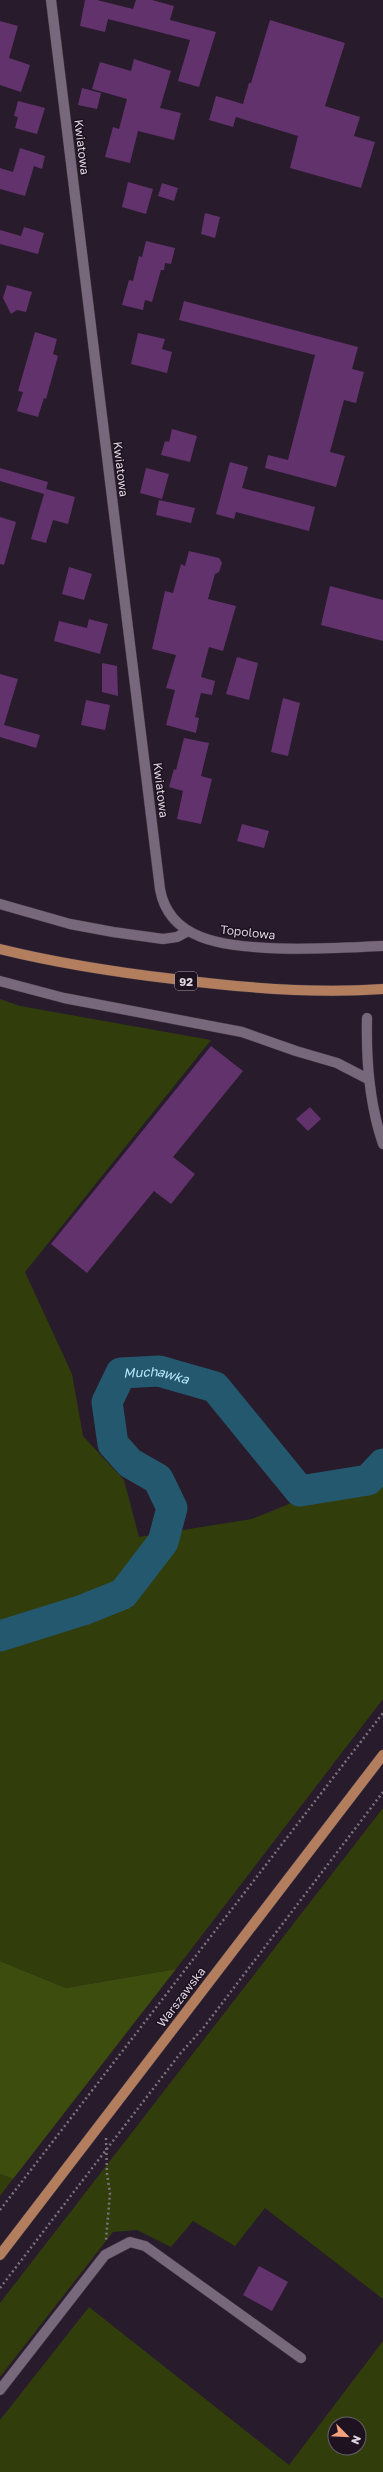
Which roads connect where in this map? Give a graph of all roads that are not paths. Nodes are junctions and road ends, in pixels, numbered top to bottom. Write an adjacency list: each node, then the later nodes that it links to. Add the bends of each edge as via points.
1 (50, 0): 3 (street, Kwiatowa, via 160,889 168,912)
2 (0, 904): 3 (street, via 70,924 134,935 163,939 177,937)
3 (188, 931): 4 (street, Topolowa, via 209,941 230,946 298,950)
4 (383, 946)
5 (0, 949): 7 (main road, 92, via 95,968 201,982 315,990)
6 (0, 981): 9 (street, via 64,998 242,1032 337,1063)
7 (383, 989)
8 (367, 1018): 9 (street)
9 (368, 1078): 10 (street, via 376,1124)
10 (383, 1144)
11 (383, 1755): 12 (main road, Warszawska)
12 (0, 2255)
13 (301, 2358): 14 (street, via 145,2246 130,2242 106,2255)
14 (0, 2390)

